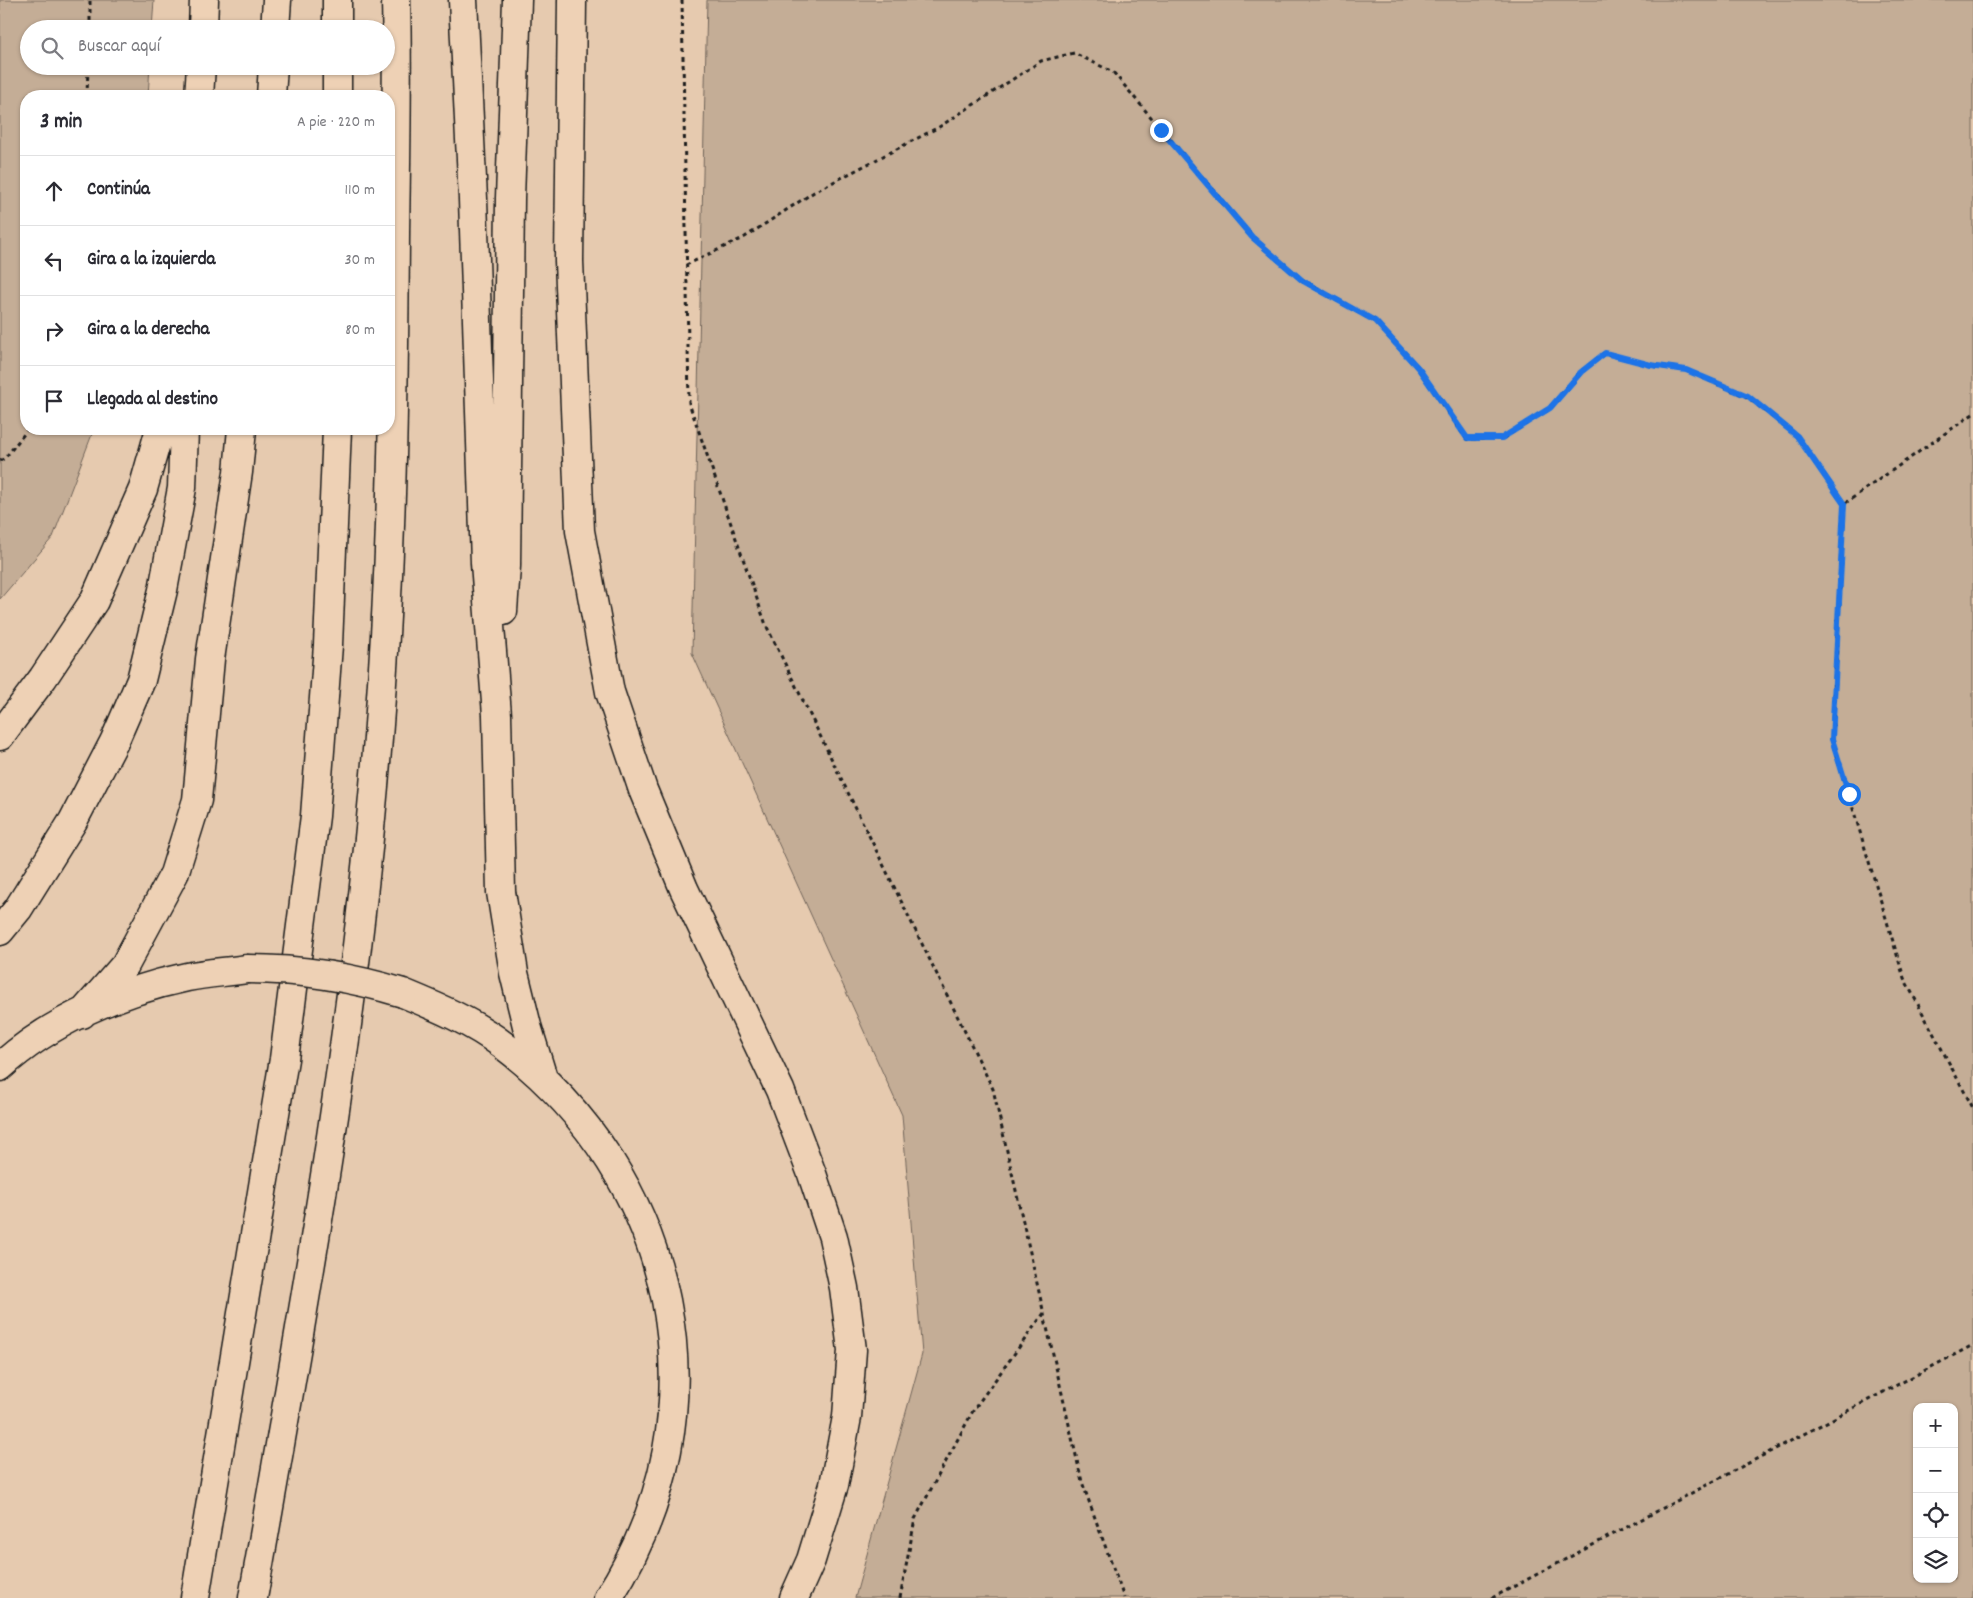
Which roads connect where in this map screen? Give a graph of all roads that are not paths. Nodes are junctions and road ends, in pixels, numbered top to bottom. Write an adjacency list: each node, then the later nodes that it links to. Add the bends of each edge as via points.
1 (204, 0): 8 (highway)
2 (277, 0): 9 (highway)
3 (337, 0): 10 (highway)
4 (396, 0): 17 (highway)
5 (463, 0): 23 (highway, via 485,563)
6 (517, 0): 23 (highway, via 510,198 506,566)
7 (572, 0): 32 (highway, via 569,261 580,531 610,692 644,790 684,889 780,1090 812,1174 844,1288 852,1350 848,1417 834,1485 811,1560)
8 (203, 20)
9 (276, 20)
10 (337, 20)
11 (200, 75): 14 (highway)
12 (272, 75): 15 (highway)
13 (337, 75): 16 (highway)
14 (199, 90)
15 (271, 90)
16 (337, 90)
17 (395, 126)
18 (158, 435): 24 (highway, via 143,489 94,601 44,678)
19 (184, 435): 25 (highway, via 182,488 163,590 141,680 114,742 73,821 18,909)
20 (241, 435): 26 (highway, via 210,659 197,800 174,874 148,924 125,965)
21 (337, 435): 29 (highway, via 328,645 315,816 284,1059)
22 (393, 435): 30 (highway, via 380,712 365,867 341,1057 290,1387)
23 (497, 714): 28 (highway, via 501,892 514,973)
24 (0, 736)
25 (0, 931)
26 (82, 1014): 27 (highway, via 61,1024); 28 (highway, bridge, via 116,997 187,977 248,969 319,973 378,985 448,1012 502,1044)
27 (0, 1068)
28 (543, 1078): 31 (highway, via 603,1146 636,1205 659,1266 670,1317 674,1385 669,1442 650,1515 627,1569)
29 (195, 1598)
30 (253, 1598)
31 (608, 1598)
32 (794, 1598)

